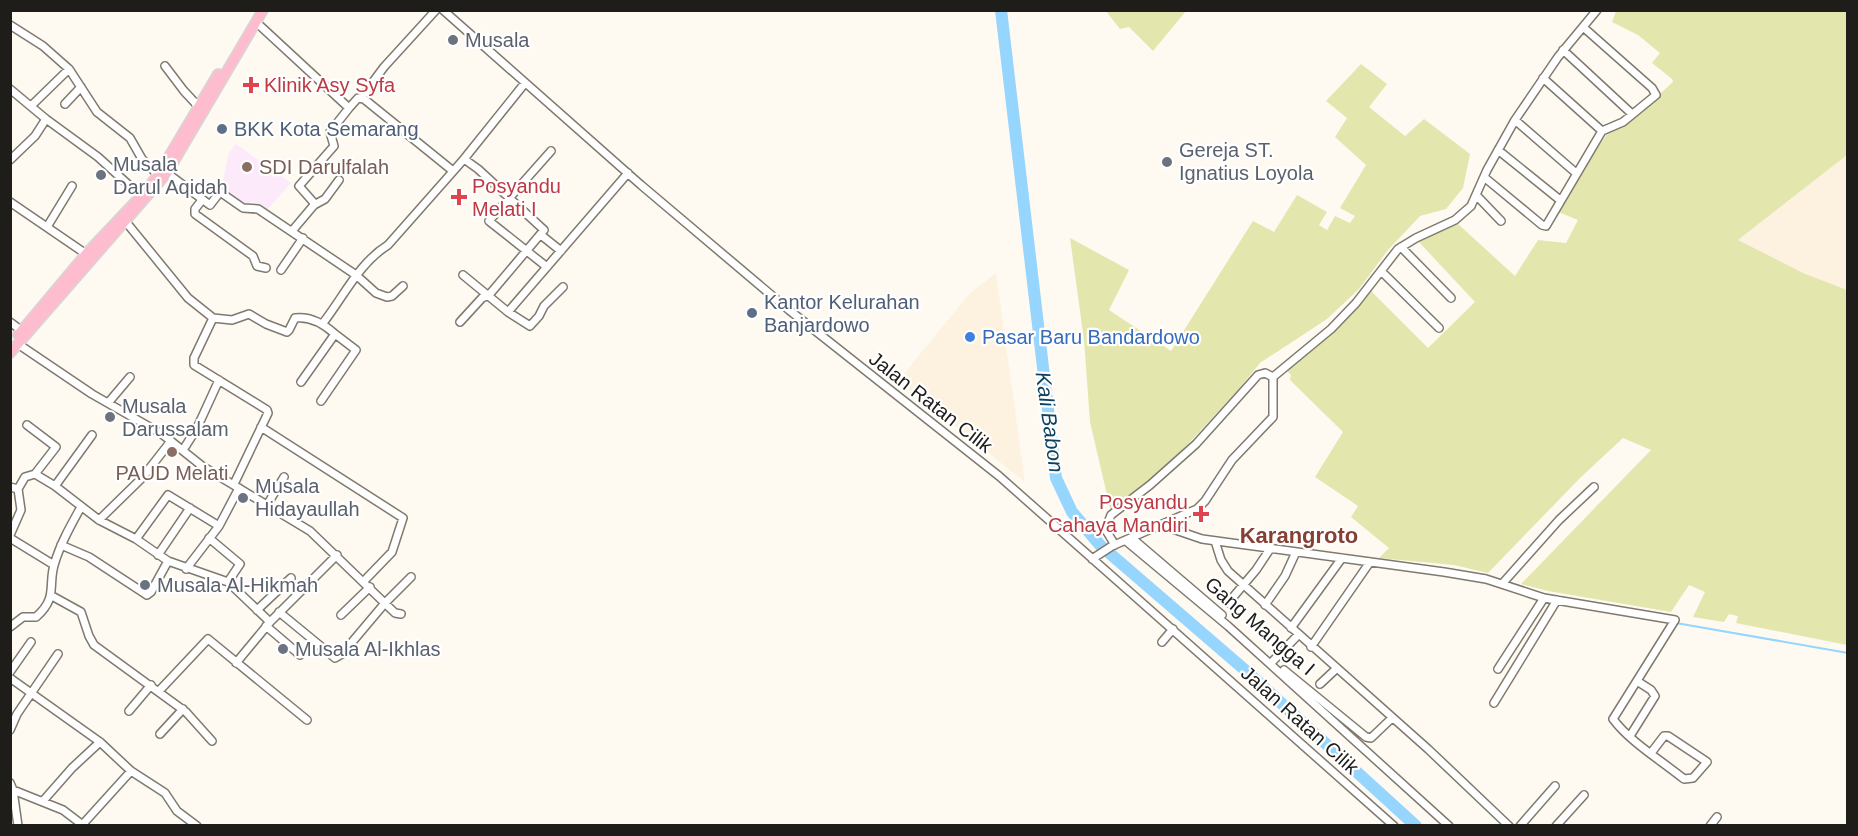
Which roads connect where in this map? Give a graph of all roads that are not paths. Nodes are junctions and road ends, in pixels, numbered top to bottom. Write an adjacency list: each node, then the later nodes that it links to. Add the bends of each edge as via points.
1 (436, 10): 14 (street)
2 (443, 10): 11 (street, Jalan Ratan Cilik)
3 (1597, 10): 6 (street)
4 (257, 13): 17 (main road); 18 (street); 30 (main road)
5 (10, 25): 9 (street)
6 (1583, 27): 7 (street); 19 (street, via 1656,92 1654,98)
7 (1563, 50): 10 (street); 19 (street)
8 (165, 66): 17 (street)
9 (69, 69): 12 (street); 16 (street)
10 (1544, 78): 21 (street); 22 (street)
11 (525, 83): 25 (street); 28 (street, Jalan Ratan Cilik)
12 (81, 87): 15 (street); 30 (street, via 97,112 130,138 142,159)
13 (10, 89): 16 (street)
14 (361, 98): 18 (street); 27 (street)
15 (65, 104)
16 (31, 106): 20 (street)
17 (198, 106): 30 (main road)
18 (349, 108): 40 (street, via 330,132 334,146 299,186)
19 (1632, 114): 22 (street)
20 (46, 119): 26 (street); 34 (street, via 98,157)
21 (1515, 120): 23 (street); 29 (street)
22 (1602, 131): 29 (street)
23 (1498, 150): 31 (street); 38 (street)
24 (551, 151): 36 (street)
25 (464, 159): 27 (street); 36 (street)
26 (10, 160)
27 (453, 171): 55 (street)
28 (628, 173): 48 (street); 105 (street, Jalan Ratan Cilik, via 789,310 992,470)
29 (1576, 173): 38 (street)
30 (168, 176): 34 (main road); 37 (street); 42 (main road)
31 (1484, 177): 35 (street); 38 (street, via 1544,226)
32 (339, 180): 40 (street, via 325,199)
33 (72, 186): 43 (street)
34 (141, 196): 50 (main road)
35 (1477, 196): 41 (street); 47 (street, via 1472,206 1455,220)
36 (509, 198): 45 (street, via 544,229); 49 (street, via 490,221)
37 (202, 200): 44 (street, via 210,206 221,192 243,208 255,207); 52 (street, via 195,214 253,256 257,266)
38 (1560, 200)
39 (10, 202): 43 (street)
40 (315, 204): 44 (street)
41 (1501, 221)
42 (126, 222): 62 (street, via 188,298); 66 (main road)
43 (47, 227): 50 (street)
44 (292, 231): 46 (street)
45 (541, 235): 48 (street); 49 (street)
46 (303, 238): 53 (street); 55 (street)
47 (1401, 247): 54 (street); 60 (street)
48 (561, 251): 51 (street)
49 (527, 252): 51 (street); 59 (street)
50 (86, 254): 66 (main road)
51 (547, 267): 61 (street)
52 (266, 268)
53 (281, 270)
54 (1381, 271): 67 (street); 72 (street, via 1331,328)
55 (356, 275): 57 (street, via 376,293 387,297); 65 (street)
56 (464, 275): 59 (street)
57 (403, 286)
58 (563, 287): 61 (street, via 532,325)
59 (489, 295): 61 (street); 64 (street)
60 (1451, 298)
61 (508, 312)
62 (213, 318): 65 (street, via 232,320 249,314 287,332 298,317); 73 (street, via 193,361)
63 (10, 322): 66 (street)
64 (459, 322)
65 (323, 323): 68 (street)
66 (27, 328): 69 (main road)
67 (1439, 328)
68 (334, 334): 74 (street); 75 (street, via 356,350)
69 (14, 344): 70 (main road); 76 (street)
70 (10, 353)
71 (130, 377): 76 (street)
72 (1273, 377): 92 (street, via 1274,412 1269,423 1232,460 1197,509); 100 (street, via 1258,375 1196,444 1111,515 1107,532)
73 (219, 380): 78 (street, via 266,408 268,413); 81 (street)
74 (301, 382)
75 (321, 401)
76 (108, 403): 80 (street)
77 (27, 425): 82 (street, via 56,447)
78 (261, 427): 85 (street); 114 (street, via 403,518 392,552)
79 (93, 435): 84 (street)
80 (171, 441): 81 (street); 91 (street, via 142,478)
81 (183, 450): 85 (street)
82 (34, 474): 84 (street); 86 (street)
83 (284, 477): 88 (street)
84 (55, 486): 89 (street)
85 (237, 486): 88 (street); 93 (street)
86 (14, 488): 94 (street, via 21,510)
87 (1594, 488): 113 (street, via 1558,520)
88 (267, 505): 104 (street, via 310,531)
89 (81, 507): 91 (street); 99 (street)
90 (190, 508): 93 (street); 96 (street, via 168,495); 103 (street)
91 (99, 520): 96 (street)
92 (1161, 525): 97 (street); 98 (street)
93 (219, 526): 95 (street)
94 (10, 537): 109 (street)
95 (209, 538): 110 (street); 115 (street, via 240,564)
96 (136, 539): 103 (street)
97 (1130, 540): 100 (street); 136 (street, Gang Mangga I)
98 (1215, 541): 101 (street); 116 (street, via 1228,572)
99 (61, 545): 107 (street, via 89,557 147,595); 109 (street)
100 (1114, 546): 105 (street)
101 (1270, 549): 102 (street); 116 (street)
102 (1296, 552): 106 (street); 123 (street)
103 (158, 555): 107 (street)
104 (337, 555): 114 (street); 125 (street)
105 (1095, 557): 168 (street, Jalan Ratan Cilik, via 1168,635)
106 (1342, 558): 108 (street); 130 (street)
107 (168, 561): 110 (street)
108 (1370, 562): 113 (street); 133 (street)
109 (54, 565): 118 (street)
110 (186, 569): 115 (street)
111 (411, 577): 121 (street)
112 (291, 578): 124 (street)
113 (1505, 580): 119 (street)
114 (364, 581): 117 (street)
115 (228, 582): 124 (street)
116 (1244, 585): 122 (street); 123 (street)
117 (370, 587): 121 (street); 127 (street)
118 (52, 596): 129 (street, via 36,617 23,617); 144 (street, via 81,612 94,645)
119 (1545, 598): 120 (street); 139 (street)
120 (1561, 601): 142 (street, via 1675,620); 147 (street)
121 (385, 603): 125 (street, via 335,658); 126 (street)
122 (1228, 603)
123 (1265, 605): 130 (street)
124 (257, 610): 128 (street)
125 (279, 612): 128 (street)
126 (401, 614)
127 (341, 615)
128 (268, 624): 135 (street); 137 (street)
129 (10, 627)
130 (1291, 628): 131 (street)
131 (1298, 634): 133 (street); 136 (street)
132 (31, 642): 140 (street)
133 (1311, 647): 138 (street)
134 (58, 654): 146 (street)
135 (300, 656)
136 (1271, 662): 150 (street, Gang Mangga I, via 1366,737 1371,738); 169 (street)
137 (236, 663): 145 (street, via 208,639); 151 (street)
138 (1336, 669): 143 (street); 150 (street)
139 (1497, 669)
140 (10, 672)
141 (10, 678): 146 (street)
142 (1637, 681): 154 (street, via 1613,719); 154 (street, via 1655,696)
143 (1320, 684)
144 (151, 685): 145 (street); 149 (street)
145 (159, 691): 148 (street)
146 (33, 692): 152 (street); 156 (street)
147 (1494, 703)
148 (183, 709): 153 (street); 155 (street)
149 (129, 711)
150 (1392, 718): 170 (street)
151 (307, 720)
152 (10, 730)
153 (160, 734)
154 (1630, 736): 157 (street)
155 (213, 741)
156 (100, 742): 158 (street); 162 (street)
157 (1651, 753): 157 (street, via 1668,736 1707,762 1687,780)
158 (131, 771): 166 (street); 167 (street, via 165,793 177,811)
159 (1555, 786): 171 (street)
160 (12, 787): 162 (street); 164 (street)
161 (1584, 795): 172 (street)
162 (43, 801): 166 (street)
163 (1717, 817): 173 (street)
164 (14, 820): 165 (street)
165 (18, 825)
166 (84, 825)
167 (197, 825)
168 (1394, 825)
169 (1449, 825)
170 (1509, 825)
171 (1520, 825)
172 (1556, 825)
173 (1710, 825)

